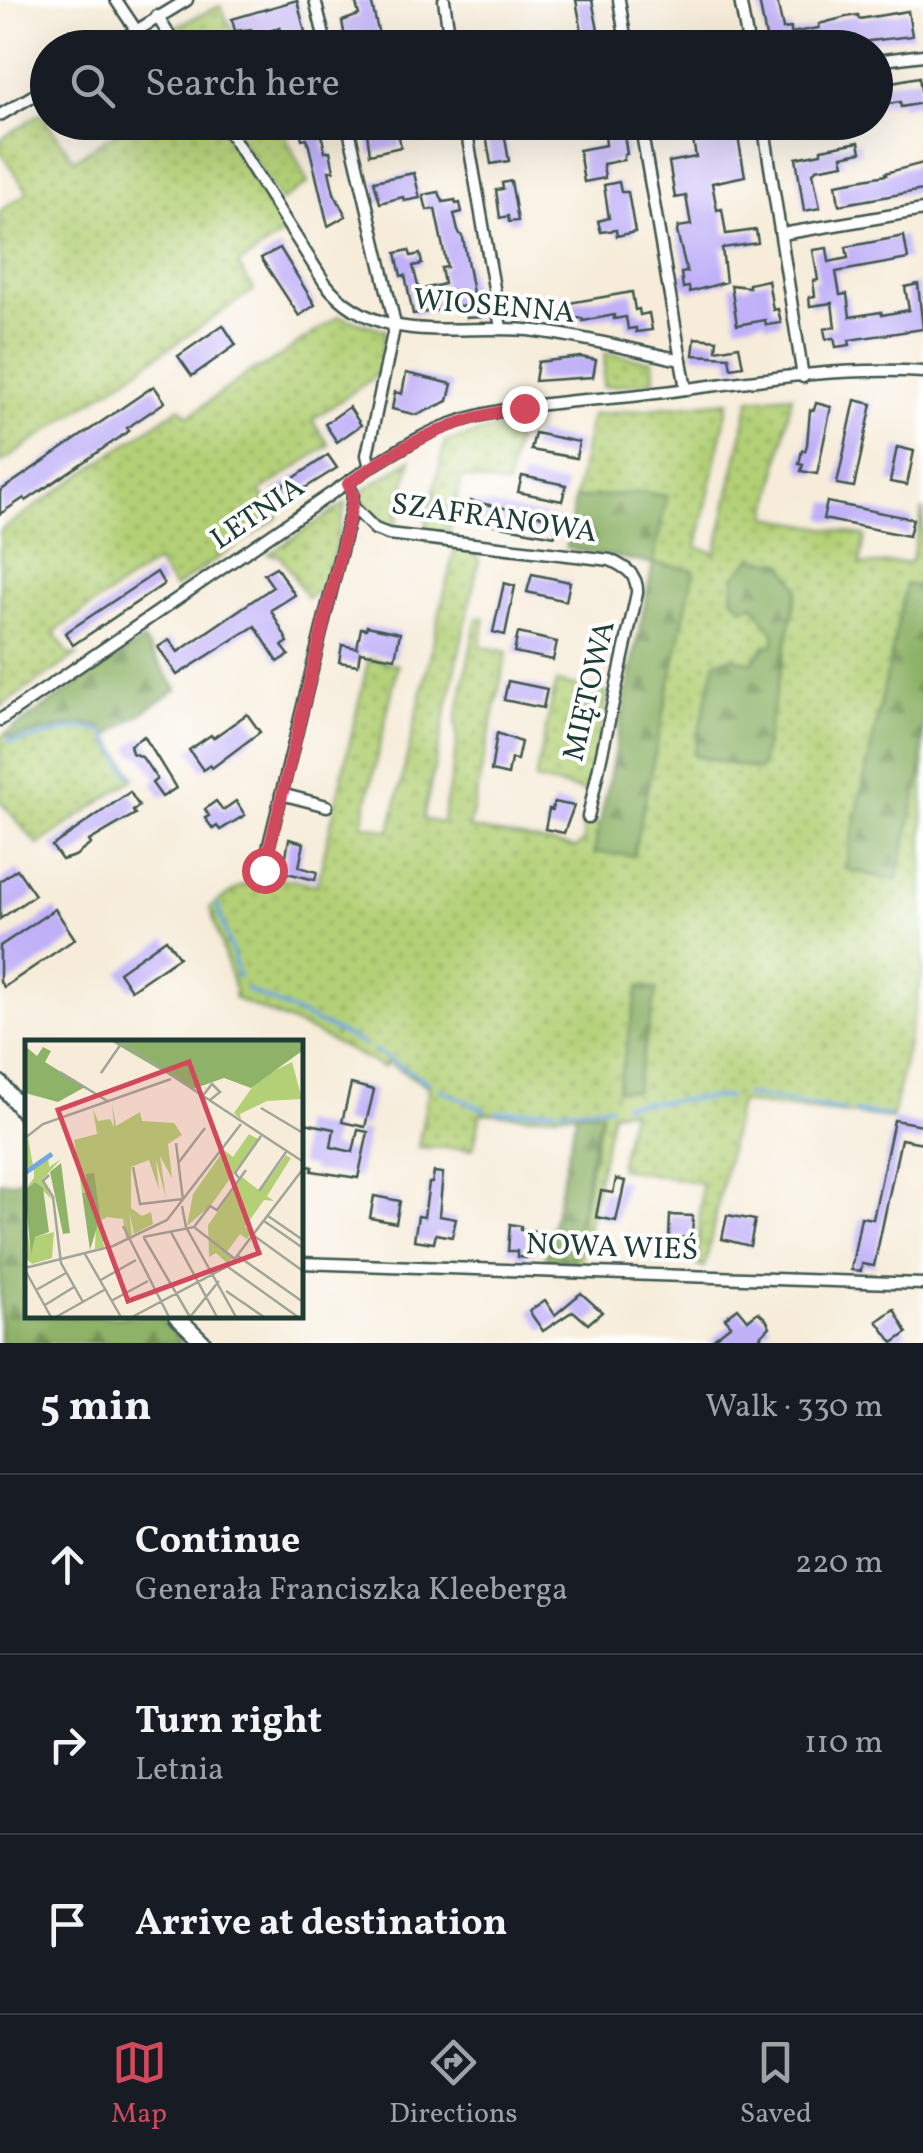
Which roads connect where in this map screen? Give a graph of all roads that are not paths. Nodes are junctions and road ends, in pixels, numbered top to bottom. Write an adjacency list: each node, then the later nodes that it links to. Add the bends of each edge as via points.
1 (116, 0): 8 (street)
2 (188, 0): 7 (street)
3 (315, 0): 10 (street)
4 (444, 0): 11 (street)
5 (620, 0): 12 (street)
6 (740, 0): 13 (street)
7 (157, 16): 8 (street); 9 (street)
8 (136, 30)
9 (166, 30)
10 (323, 30)
11 (449, 30)
12 (625, 30)
13 (746, 30)
14 (923, 54): 15 (street)
15 (893, 58)
16 (30, 99): 17 (street)
17 (0, 118)
18 (235, 140): 25 (street, WIOSENNA, via 337,298 355,312)
19 (351, 140): 25 (street)
20 (468, 140): 26 (street)
21 (643, 140): 27 (street)
22 (766, 140): 24 (street)
23 (923, 210): 24 (street)
24 (782, 234): 29 (street)
25 (395, 324): 26 (street, WIOSENNA); 31 (street, via 367,455)
26 (501, 328): 27 (street, WIOSENNA)
27 (681, 360): 30 (street)
28 (923, 372): 29 (street)
29 (802, 376): 30 (street)
30 (686, 389): 31 (street, LETNIA, via 494,412 436,430)
31 (370, 468): 32 (street, LETNIA)
32 (348, 484): 33 (street); 35 (street, LETNIA)
33 (352, 506): 34 (street, SZAFRANOWA, via 388,534 610,560); 36 (street)
34 (633, 577): 38 (street, MIĘTOWA, via 638,593)
35 (0, 720)
36 (281, 794): 37 (street); 39 (street)
37 (327, 806)
38 (588, 817)
39 (264, 870)
40 (0, 1082): 41 (main road)
41 (25, 1114)
42 (302, 1264): 43 (street, NOWA WIEŚ)
43 (923, 1284)
44 (178, 1318): 46 (main road)
45 (189, 1318): 46 (main road)
46 (205, 1343)

